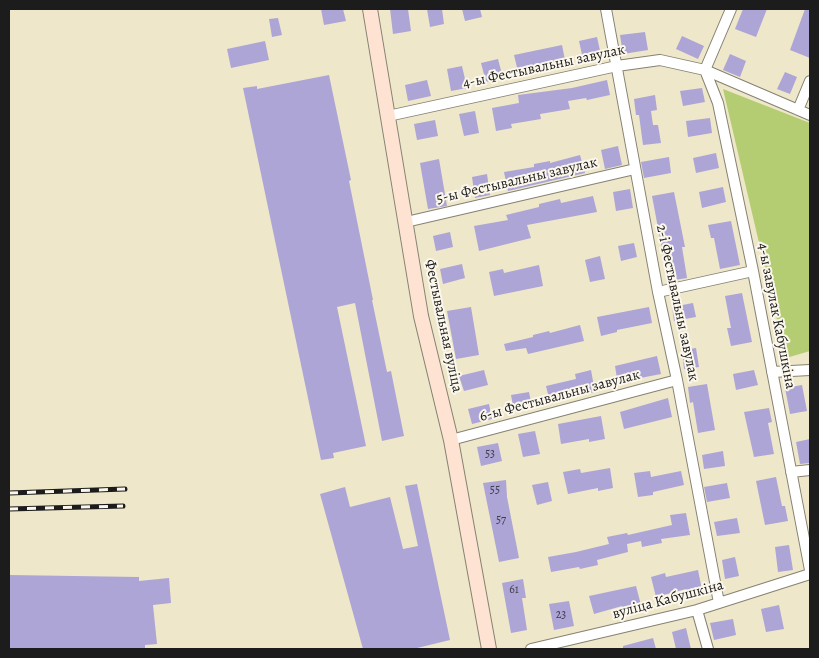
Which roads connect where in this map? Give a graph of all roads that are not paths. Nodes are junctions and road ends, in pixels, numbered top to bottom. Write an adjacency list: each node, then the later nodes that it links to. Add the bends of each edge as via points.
1 (370, 9): 9 (street, Фестывальная вуліца)
2 (606, 9): 4 (street, 2-і Фестывальны завулак)
3 (731, 9): 5 (street)
4 (617, 66): 5 (street, 4-ы Фестывальны завулак, via 660,60); 9 (street, 4-ы Фестывальны завулак); 10 (street, 2-і Фестывальны завулак)
5 (705, 70): 7 (street, 4-ы Фестывальны завулак); 12 (street, 4-ы завулак Кабушкіна, via 718,103)
6 (810, 81): 7 (street)
7 (798, 110): 8 (street, 4-ы Фестывальны завулак)
8 (810, 114)
9 (388, 116): 11 (street, Фестывальная вуліца)
10 (635, 169): 11 (street, 5-ы Фестывальны завулак); 13 (street, 2-і Фестывальны завулак)
11 (406, 222): 17 (street, Фестывальная вуліца, via 422,316)
12 (753, 271): 13 (street); 15 (street, 4-ы завулак Кабушкіна)
13 (658, 292): 16 (street, 2-і Фестывальны завулак)
14 (810, 370): 15 (street)
15 (772, 372): 19 (street, 4-ы завулак Кабушкіна)
16 (677, 380): 17 (street, 6-ы Фестывальны завулак); 22 (street, 2-і Фестывальны завулак)
17 (451, 440): 24 (street, Фестывальная вуліца)
18 (810, 470): 19 (street)
19 (792, 472): 20 (street, 4-ы завулак Кабушкіна)
20 (810, 570)
21 (810, 574): 22 (street, вуліца Кабушкіна)
22 (719, 603): 23 (street, вуліца Кабушкіна)
23 (697, 610): 25 (street, вуліца Кабушкіна); 26 (street)
24 (489, 649)
25 (531, 649)
26 (708, 649)

